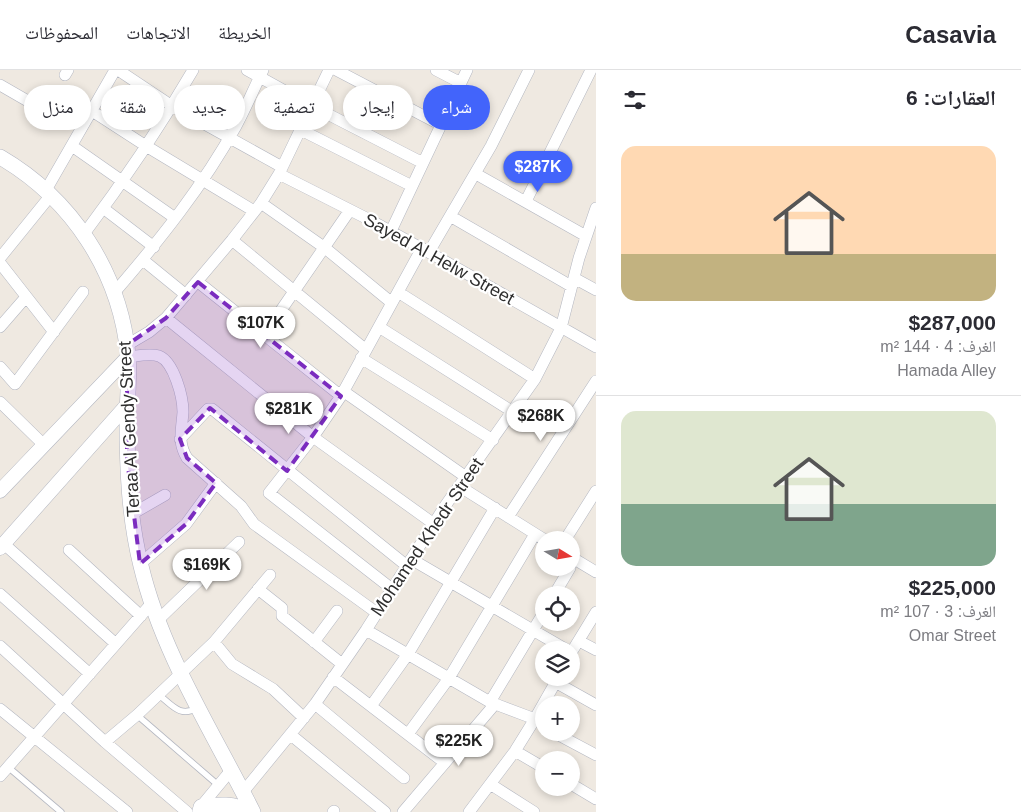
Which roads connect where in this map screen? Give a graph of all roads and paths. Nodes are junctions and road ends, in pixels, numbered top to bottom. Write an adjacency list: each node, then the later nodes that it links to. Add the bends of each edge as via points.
1 (117, 70): 16 (street, Sayed Al Helw Street); 17 (street)
2 (192, 70): 16 (street)
3 (247, 70): 10 (street)
4 (329, 70): 14 (street)
5 (336, 70): 18 (street)
6 (436, 70): 11 (street)
7 (467, 70): 11 (street)
8 (529, 70): 28 (street)
9 (592, 70): 33 (street)
10 (261, 74): 13 (street); 22 (street)
11 (461, 83)
12 (0, 85): 15 (street)
13 (279, 85)
14 (322, 85)
15 (24, 99)
16 (172, 106): 22 (street, Sayed Al Helw Street); 24 (street)
17 (92, 111): 23 (street); 24 (street)
18 (423, 115)
19 (333, 117): 26 (street)
20 (301, 130): 27 (street); 31 (street)
21 (438, 130): 26 (street)
22 (229, 138): 27 (street, Sayed Al Helw Street); 29 (street)
23 (72, 146): 30 (street); 32 (street)
24 (146, 146): 29 (street); 30 (street)
25 (0, 157): 32 (main road, Teraa Al Gendy Street)
26 (423, 163): 31 (street)
27 (281, 171): 34 (street); 37 (street, Sayed Al Helw Street)
28 (476, 174): 33 (street); 38 (street)
29 (202, 180): 34 (street); 39 (street)
30 (122, 181): 35 (street); 39 (street)
31 (412, 186): 40 (street)
32 (49, 192): 41 (main road, Teraa Al Gendy Street); 47 (street)
33 (526, 201): 42 (street)
34 (258, 207): 43 (street); 45 (street)
35 (104, 208): 41 (street); 44 (street)
36 (596, 208): 42 (street, Mohamed Khedr Street)
37 (350, 210): 40 (street, Sayed Al Helw Street); 45 (street)
38 (450, 216): 46 (street); 51 (street)
39 (175, 218): 44 (street)
40 (391, 232): 46 (street, Sayed Al Helw Street)
41 (84, 234): 56 (main road, Teraa Al Gendy Street)
42 (590, 235): 51 (street, Mohamed Khedr Street)
43 (232, 240): 50 (street); 54 (street)
44 (154, 247): 48 (street)
45 (325, 248): 54 (street); 59 (street)
46 (425, 250): 55 (street); 63 (street, Sayed Al Helw Street)
47 (0, 258)
48 (143, 260): 56 (street); 57 (street)
49 (0, 263): 58 (street)
50 (198, 282): 57 (street); 65 (street)
51 (573, 282): 52 (street); 63 (street, Mohamed Khedr Street)
52 (596, 290)
53 (84, 292): 64 (street)
54 (294, 292): 65 (street); 68 (street)
55 (398, 292): 59 (street); 70 (street)
56 (114, 293): 67 (main road, Teraa Al Gendy Street)
57 (186, 295): 60 (street)
58 (26, 297): 61 (street); 64 (street)
59 (392, 303): 62 (street)
60 (166, 318): 67 (street); 76 (street)
61 (0, 327)
62 (378, 327): 68 (street); 75 (street)
63 (561, 328): 66 (street, Sayed Al Helw Street); 70 (street, Mohamed Khedr Street)
64 (54, 332): 69 (street, via 15,384)
65 (264, 335): 72 (street)
66 (596, 347)
67 (127, 351): 74 (main road, Teraa Al Gendy Street); 77 (street, via 158,356 166,360 173,371 183,411); 79 (street)
68 (364, 354): 72 (street); 78 (street)
69 (0, 368)
70 (535, 379): 75 (street, Mohamed Khedr Street)
71 (596, 381): 88 (street)
72 (342, 394): 76 (street); 81 (street)
73 (0, 402): 79 (street)
74 (128, 405): 87 (main road, Teraa Al Gendy Street); 94 (street)
75 (513, 412): 78 (street, Mohamed Khedr Street)
76 (313, 438): 80 (street); 89 (street)
77 (180, 440): 80 (street, via 208,409 212,409); 82 (street, via 187,458)
78 (493, 440): 81 (street, Mohamed Khedr Street)
79 (44, 445): 83 (street)
80 (287, 470): 96 (street); 103 (street, via 269,493)
81 (462, 482): 86 (street); 89 (street, Mohamed Khedr Street)
82 (216, 483): 97 (street, via 186,524); 109 (street, via 241,506 254,524)
83 (0, 490)
84 (596, 491): 90 (street)
85 (165, 495): 87 (street)
86 (495, 508): 88 (street); 101 (street)
87 (132, 514): 97 (main road, Teraa Al Gendy Street)
88 (508, 517): 91 (street)
89 (434, 524): 96 (street, Mohamed Khedr Street)
90 (571, 531)
91 (535, 534)
92 (239, 542): 111 (street)
93 (535, 544): 106 (street)
94 (2, 546): 120 (street)
95 (69, 550): 110 (street)
96 (409, 562): 101 (street); 103 (street, Mohamed Khedr Street)
97 (140, 564): 105 (main road, Teraa Al Gendy Street)
98 (580, 565): 99 (street)
99 (596, 572)
100 (270, 575): 102 (street)
101 (451, 582): 106 (street); 123 (street)
102 (258, 589): 117 (street); 118 (street, via 282,608 282,616)
103 (392, 589): 109 (street, Mohamed Khedr Street)
104 (0, 594): 125 (street)
105 (151, 604): 110 (street); 111 (main road, Teraa Al Gendy Street)
106 (492, 607): 114 (street); 128 (street)
107 (336, 611): 118 (street)
108 (596, 612): 116 (street)
109 (377, 613): 113 (street, Mohamed Khedr Street)
110 (141, 616): 120 (street)
111 (157, 621): 126 (main road, Teraa Al Gendy Street)
112 (535, 627): 114 (street)
113 (366, 630): 123 (street); 124 (street, Mohamed Khedr Street)
114 (533, 630): 115 (street); 131 (street)
115 (552, 641)
116 (579, 641)
117 (214, 642): 126 (street); 139 (street, via 232,664 273,689)
118 (314, 642): 124 (street)
119 (580, 642): 122 (street)
120 (116, 644): 125 (street)
121 (0, 646): 132 (street)
122 (596, 650)
123 (408, 654): 128 (street); 135 (street)
124 (342, 664): 127 (street, Mohamed Khedr Street)
125 (90, 674): 132 (street)
126 (181, 675): 130 (street); 136 (main road, Teraa Al Gendy Street)
127 (333, 676): 133 (street, Mohamed Khedr Street); 135 (street)
128 (449, 678): 131 (street); 143 (street)
129 (566, 686): 134 (street)
130 (159, 695): 136 (lane, via 185,713); 138 (street)
131 (492, 703): 140 (street); 149 (street)
132 (64, 704): 144 (street); 146 (street)
133 (315, 704): 139 (street, Mohamed Khedr Street); 154 (street)
134 (596, 705)
135 (371, 706): 143 (street)
136 (198, 707): 152 (main road, Teraa Al Gendy Street)
137 (0, 709): 144 (street)
138 (137, 715): 146 (street); 156 (lane)
139 (304, 718): 142 (street, Mohamed Khedr Street)
140 (535, 722)
141 (535, 726): 147 (street)
142 (291, 734): 158 (street, Mohamed Khedr Street); 164 (street)
143 (408, 734): 149 (street)
144 (35, 738): 151 (street); 162 (street)
145 (570, 741): 148 (street)
146 (105, 742): 160 (street)
147 (515, 751): 150 (street); 155 (street)
148 (596, 755)
149 (445, 763): 165 (street)
150 (535, 763)
151 (8, 767): 153 (street); 161 (lane)
152 (232, 769): 156 (street); 158 (main road, Teraa Al Gendy Street)
153 (0, 776)
154 (404, 778)
155 (490, 784): 166 (street); 167 (street)
156 (218, 785): 160 (street)
157 (580, 789): 159 (street)
158 (243, 792): 163 (main road, Teraa Al Gendy Street)
159 (596, 799)
160 (195, 810): 163 (main road, via 224,804)
161 (60, 812)
162 (127, 812)
163 (252, 812)
164 (385, 812)
165 (403, 812)
166 (469, 812)
167 (534, 812)

